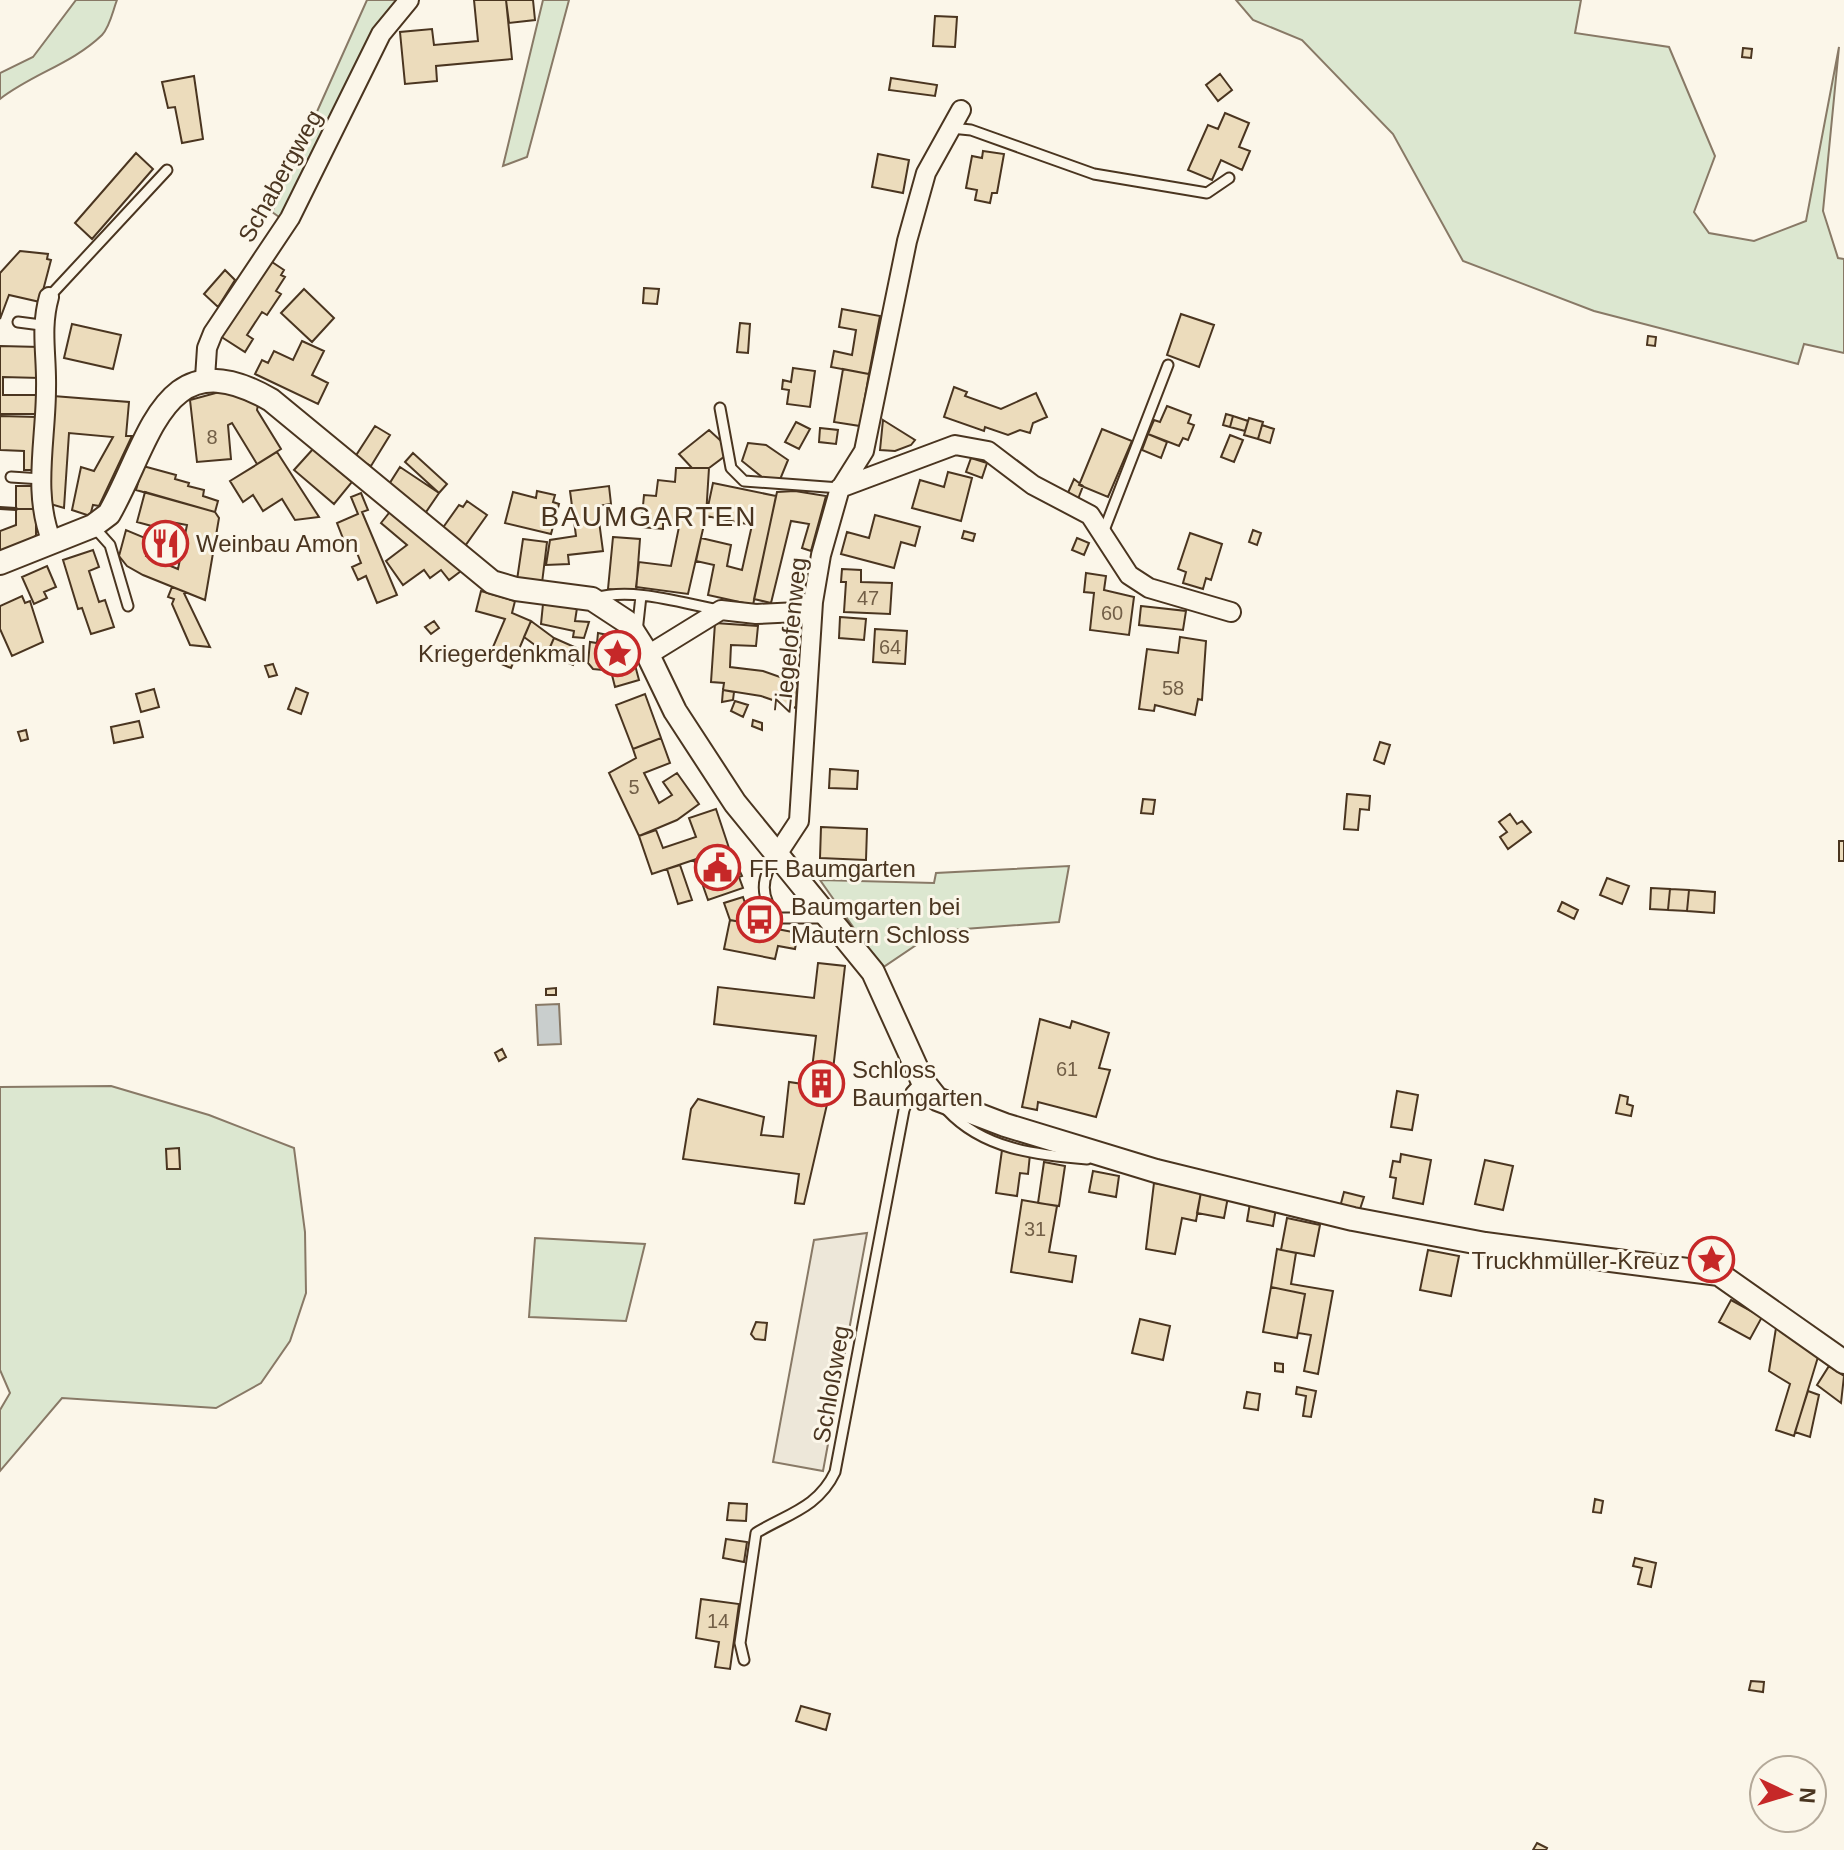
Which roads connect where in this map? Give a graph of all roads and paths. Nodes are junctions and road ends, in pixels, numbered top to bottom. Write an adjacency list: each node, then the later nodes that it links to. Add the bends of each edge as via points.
1 (409, 0): 10 (street, Schabergweg, via 381,34 290,218 213,333)
2 (961, 110): 3 (street, Ziegelofenweg)
3 (951, 128): 5 (lane, via 1143,185 1207,193); 14 (street, Ziegelofenweg, via 926,173 907,241 864,451)
4 (167, 170): 6 (lane)
5 (1229, 178)
6 (49, 297): 8 (street)
7 (18, 322): 8 (lane)
8 (41, 325): 13 (street, via 46,345)
9 (1168, 365): 16 (lane)
10 (205, 378): 15 (street, via 166,403 109,514); 20 (street, via 248,387 271,400 492,582)
11 (720, 408): 14 (lane, via 731,468 744,481)
12 (11, 477): 13 (lane)
13 (42, 479): 17 (street, via 43,521)
14 (840, 488): 16 (street, via 955,445 988,451 1033,485 1090,515); 21 (street, Ziegelofenweg)
15 (93, 526): 17 (street); 22 (lane, via 110,545)
16 (1103, 533): 24 (street, via 1129,575 1149,588)
17 (52, 542): 18 (street)
18 (0, 563)
19 (641, 596): 20 (lane); 23 (lane); 25 (lane)
20 (592, 599): 25 (street, via 627,622)
21 (813, 602): 23 (street, via 798,612); 26 (street, Ziegelofenweg, via 799,821)
22 (128, 606)
23 (721, 610): 25 (street)
24 (1231, 612)
25 (642, 646): 26 (street, via 675,711)
26 (776, 856): 27 (street); 27 (lane, via 765,872 768,907 778,918)
27 (827, 917): 28 (street, via 873,972)
28 (922, 1080): 29 (street, via 937,1099 1005,1125 1156,1171 1353,1219 1510,1248 1719,1274); 30 (lane, Schloßweg, via 904,1110 835,1472 827,1489 803,1511 756,1533 740,1643)
29 (1844, 1362)
30 (744, 1660)

